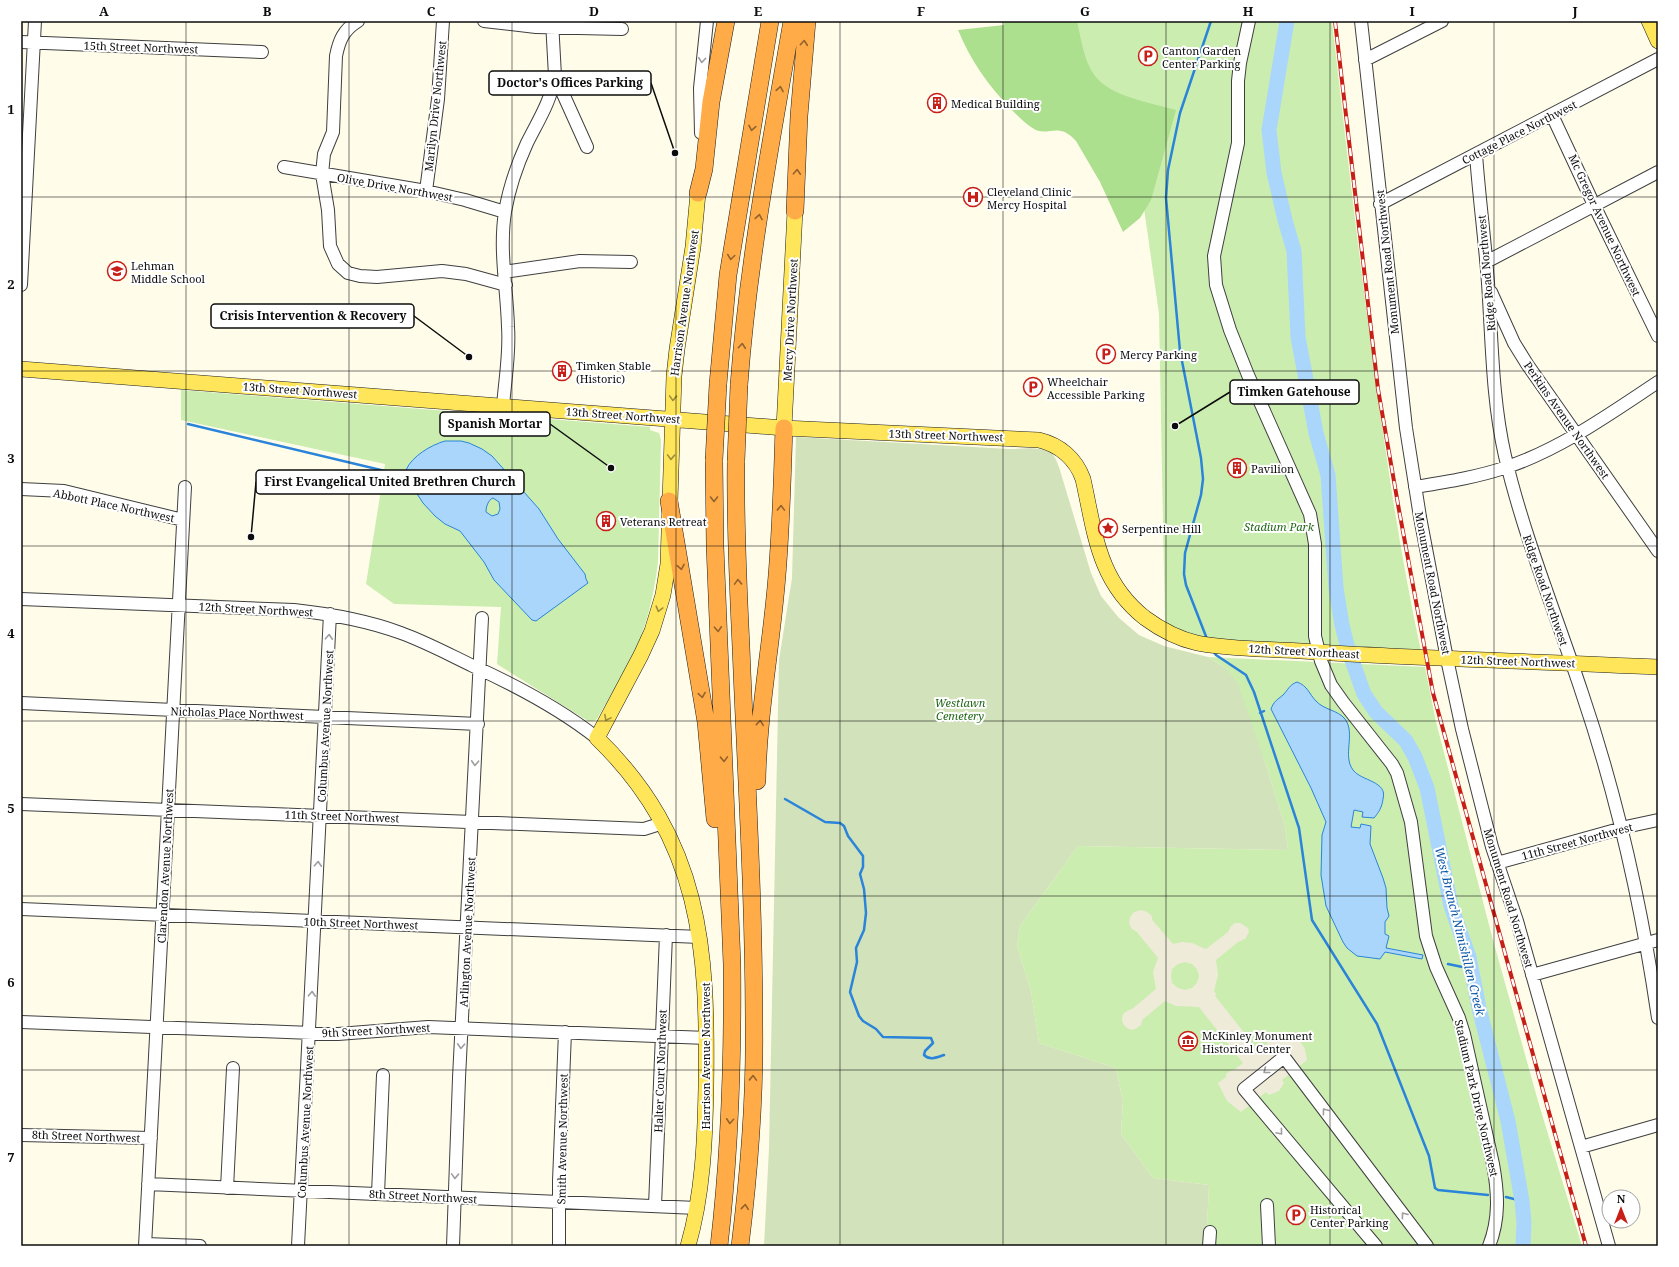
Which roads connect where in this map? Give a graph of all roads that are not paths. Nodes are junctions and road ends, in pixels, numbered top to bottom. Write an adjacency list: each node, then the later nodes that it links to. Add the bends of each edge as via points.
1 (35, 21): 18 (street)
2 (358, 21): 28 (street, via 347,29 336,56 333,132 324,154)
3 (443, 21): 29 (street, Marilyn Drive Northwest, via 438,99)
4 (484, 21): 14 (street)
5 (707, 21): 30 (street, Harrison Avenue Northwest, one-way to 30, via 700,88)
6 (726, 21): 30 (highway, via 712,94 704,168)
7 (770, 21): 91 (highway, one-way to 91, bridge, via 729,268 714,460 715,561)
8 (792, 21): 87 (highway, one-way to 8, bridge, via 736,541 739,385 756,235)
9 (806, 21): 33 (highway, one-way to 9)
10 (1249, 21): 61 (street, Stadium Park Drive Northwest, via 1238,80 1238,144 1216,242 1214,269 1216,285 1230,330 1310,514 1315,544 1315,630)
11 (1361, 21): 21 (street, Monument Road Northwest)
12 (1442, 21): 21 (street)
13 (1649, 21): 16 (main road)
14 (552, 24): 15 (street); 22 (street)
15 (622, 29)
16 (1658, 41)
17 (21, 42): 18 (street, 15th Street Northwest)
18 (34, 42): 19 (street, 15th Street Northwest); 35 (street)
19 (262, 52)
20 (1658, 59): 23 (street, Cottage Place Northwest)
21 (1365, 60): 31 (street, Monument Road Northwest)
22 (555, 76): 24 (street); 34 (street, via 547,105 516,171)
23 (1552, 115): 25 (street, Cottage Place Northwest); 32 (street, Mc Gregor Avenue Northwest)
24 (587, 147)
25 (1476, 154): 31 (street, Cottage Place Northwest); 37 (street, Ridge Road Northwest)
26 (284, 167): 28 (street, Olive Drive Northwest)
27 (1658, 172): 32 (street)
28 (322, 174): 29 (street, Olive Drive Northwest); 41 (street, via 332,252 338,264 348,273 367,277 455,272)
29 (426, 191): 34 (street, Olive Drive Northwest)
30 (698, 193): 46 (main road, Harrison Avenue Northwest, one-way to 46, via 693,248 677,349)
31 (1380, 204): 51 (street, Monument Road Northwest)
32 (1594, 205): 37 (street); 42 (street, Mc Gregor Avenue Northwest)
33 (795, 211): 47 (main road, Mercy Drive Northwest)
34 (505, 212): 38 (street)
35 (22, 258): 40 (street)
36 (631, 262): 38 (street, via 580,261)
37 (1486, 262): 39 (street, Ridge Road Northwest)
38 (504, 272): 41 (street)
39 (1488, 283): 48 (street, Perkins Avenue Northwest, via 1500,314 1527,364); 49 (street, Ridge Road Northwest, via 1495,393)
40 (21, 284)
41 (506, 285): 45 (street, via 509,334)
42 (1658, 336)
43 (21, 369): 45 (main road, 13th Street Northwest)
44 (1658, 382): 48 (street)
45 (503, 406): 46 (main road, 13th Street Northwest)
46 (673, 418): 47 (main road, 13th Street Northwest); 53 (main road, Harrison Avenue Northwest, one-way to 53)
47 (784, 428): 60 (main road, 13th Street Northwest, via 1034,439 1056,446 1073,460 1081,474 1101,558 1115,585 1129,603 1167,632 1196,643); 87 (highway, one-way to 47, via 760,916 757,763 779,554)
48 (1576, 434): 49 (street); 55 (street, Perkins Avenue Northwest)
49 (1508, 467): 51 (street, via 1458,480); 64 (street, Ridge Road Northwest, via 1529,542)
50 (185, 487): 54 (street, Clarendon Avenue Northwest)
51 (1415, 487): 63 (street, Monument Road Northwest)
52 (21, 489): 54 (street, Abbott Place Northwest, via 64,491)
53 (670, 501): 71 (main road, Harrison Avenue Northwest, one-way to 71, via 668,564 658,613 641,655); 91 (highway, one-way to 91, via 712,771 722,953)
54 (183, 520): 57 (street, Clarendon Avenue Northwest)
55 (1658, 551)
56 (21, 599): 57 (street, 12th Street Northwest)
57 (179, 604): 58 (street, 12th Street Northwest); 68 (street, Clarendon Avenue Northwest)
58 (330, 614): 66 (street, 12th Street Northwest, via 402,633); 69 (street, Columbus Avenue Northwest, one-way to 58)
59 (482, 618): 66 (street, Arlington Avenue Northwest)
60 (1232, 647): 61 (main road, 12th Street Northeast)
61 (1323, 652): 62 (main road, 12th Street Northeast); 126 (street, Stadium Park Drive Northwest, via 1331,684 1392,764 1401,784 1411,822 1426,936 1464,1034 1497,1185 1498,1212)
62 (1377, 655): 63 (main road, 12th Street Northwest)
63 (1447, 659): 64 (main road, 12th Street Northwest); 79 (street, Monument Road Northwest, via 1462,730)
64 (1571, 663): 65 (main road, 12th Street Northwest); 78 (street, Ridge Road Northwest)
65 (1658, 667)
66 (480, 669): 70 (street, Arlington Avenue Northwest); 71 (street, 12th Street Northwest, via 565,714)
67 (21, 703): 68 (street, Nicholas Place Northwest)
68 (173, 711): 69 (street, Nicholas Place Northwest); 73 (street, Clarendon Avenue Northwest)
69 (326, 717): 70 (street, Nicholas Place Northwest); 74 (street, Columbus Avenue Northwest)
70 (478, 724): 76 (street, Arlington Avenue Northwest, one-way to 76)
71 (597, 738): 77 (main road, Harrison Avenue Northwest, via 624,766)
72 (21, 804): 73 (street, 11th Street Northwest)
73 (168, 809): 74 (street, 11th Street Northwest); 81 (street, Clarendon Avenue Northwest)
74 (321, 815): 76 (street, 11th Street Northwest); 82 (street, Columbus Avenue Northwest, one-way to 74)
75 (1658, 820): 78 (street, 11th Street Northwest)
76 (472, 822): 77 (street, 11th Street Northwest, via 644,828); 83 (street, Arlington Avenue Northwest)
77 (663, 823): 85 (main road, Harrison Avenue Northwest, via 688,885)
78 (1622, 828): 79 (street, 11th Street Northwest); 86 (street, Ridge Road Northwest)
79 (1497, 863): 88 (street, Monument Road Northwest)
80 (21, 909): 81 (street, 10th Street Northwest)
81 (162, 914): 82 (street, 10th Street Northwest); 92 (street, Clarendon Avenue Northwest)
82 (315, 921): 83 (street, 10th Street Northwest); 95 (street, Columbus Avenue Northwest, one-way to 82)
83 (467, 927): 84 (street, 10th Street Northwest); 93 (street, Arlington Avenue Northwest)
84 (666, 935): 85 (street, 10th Street Northwest); 96 (street, Halter Court Northwest)
85 (700, 937): 97 (main road, Harrison Avenue Northwest)
86 (1652, 942): 88 (street); 89 (street, Ridge Road Northwest)
87 (753, 957): 121 (highway, one-way to 87, via 752,1112)
88 (1532, 975): 103 (street, Monument Road Northwest)
89 (1658, 1018)
90 (21, 1022): 92 (street, 9th Street Northwest)
91 (733, 1026): 120 (highway, one-way to 120, via 728,1157)
92 (157, 1027): 95 (street, 9th Street Northwest); 102 (street, Clarendon Avenue Northwest)
93 (462, 1028): 94 (street, 9th Street Northwest); 95 (street, 9th Street Northwest, via 428,1027 338,1034); 108 (street, Arlington Avenue Northwest, one-way to 108)
94 (565, 1032): 96 (street, 9th Street Northwest); 109 (street, Smith Avenue Northwest)
95 (310, 1033): 106 (street, Columbus Avenue Northwest)
96 (661, 1036): 97 (street, 9th Street Northwest); 111 (street, Halter Court Northwest)
97 (707, 1038): 112 (main road, Harrison Avenue Northwest, via 705,1139)
98 (233, 1068): 105 (street)
99 (383, 1075): 107 (street)
100 (1658, 1125): 103 (street)
101 (21, 1134): 102 (street, 8th Street Northwest)
102 (151, 1138): 104 (street, Clarendon Avenue Northwest)
103 (1581, 1147): 127 (street, Monument Road Northwest)
104 (148, 1184): 105 (street, 8th Street Northwest); 114 (street, Clarendon Avenue Northwest)
105 (227, 1188): 106 (street, 8th Street Northwest)
106 (302, 1191): 107 (street, 8th Street Northwest); 116 (street, Columbus Avenue Northwest)
107 (378, 1194): 108 (street, 8th Street Northwest)
108 (454, 1197): 109 (street, 8th Street Northwest); 117 (street, Arlington Avenue Northwest)
109 (560, 1202): 111 (street, 8th Street Northwest); 118 (street, Smith Avenue Northwest)
110 (1267, 1205): 123 (street)
111 (655, 1206): 112 (street, 8th Street Northwest)
112 (697, 1208): 119 (main road, Harrison Avenue Northwest)
113 (1210, 1232): 122 (street)
114 (145, 1245): 115 (street)
115 (200, 1246)
116 (298, 1246)
117 (453, 1246)
118 (559, 1246)
119 (688, 1246)
120 (719, 1246)
121 (740, 1246)
122 (1209, 1246)
123 (1269, 1246)
124 (1376, 1246): 125 (street, one-way to 124, via 1284,1057 1244,1089)
125 (1427, 1246)
126 (1489, 1246)
127 (1609, 1246)

